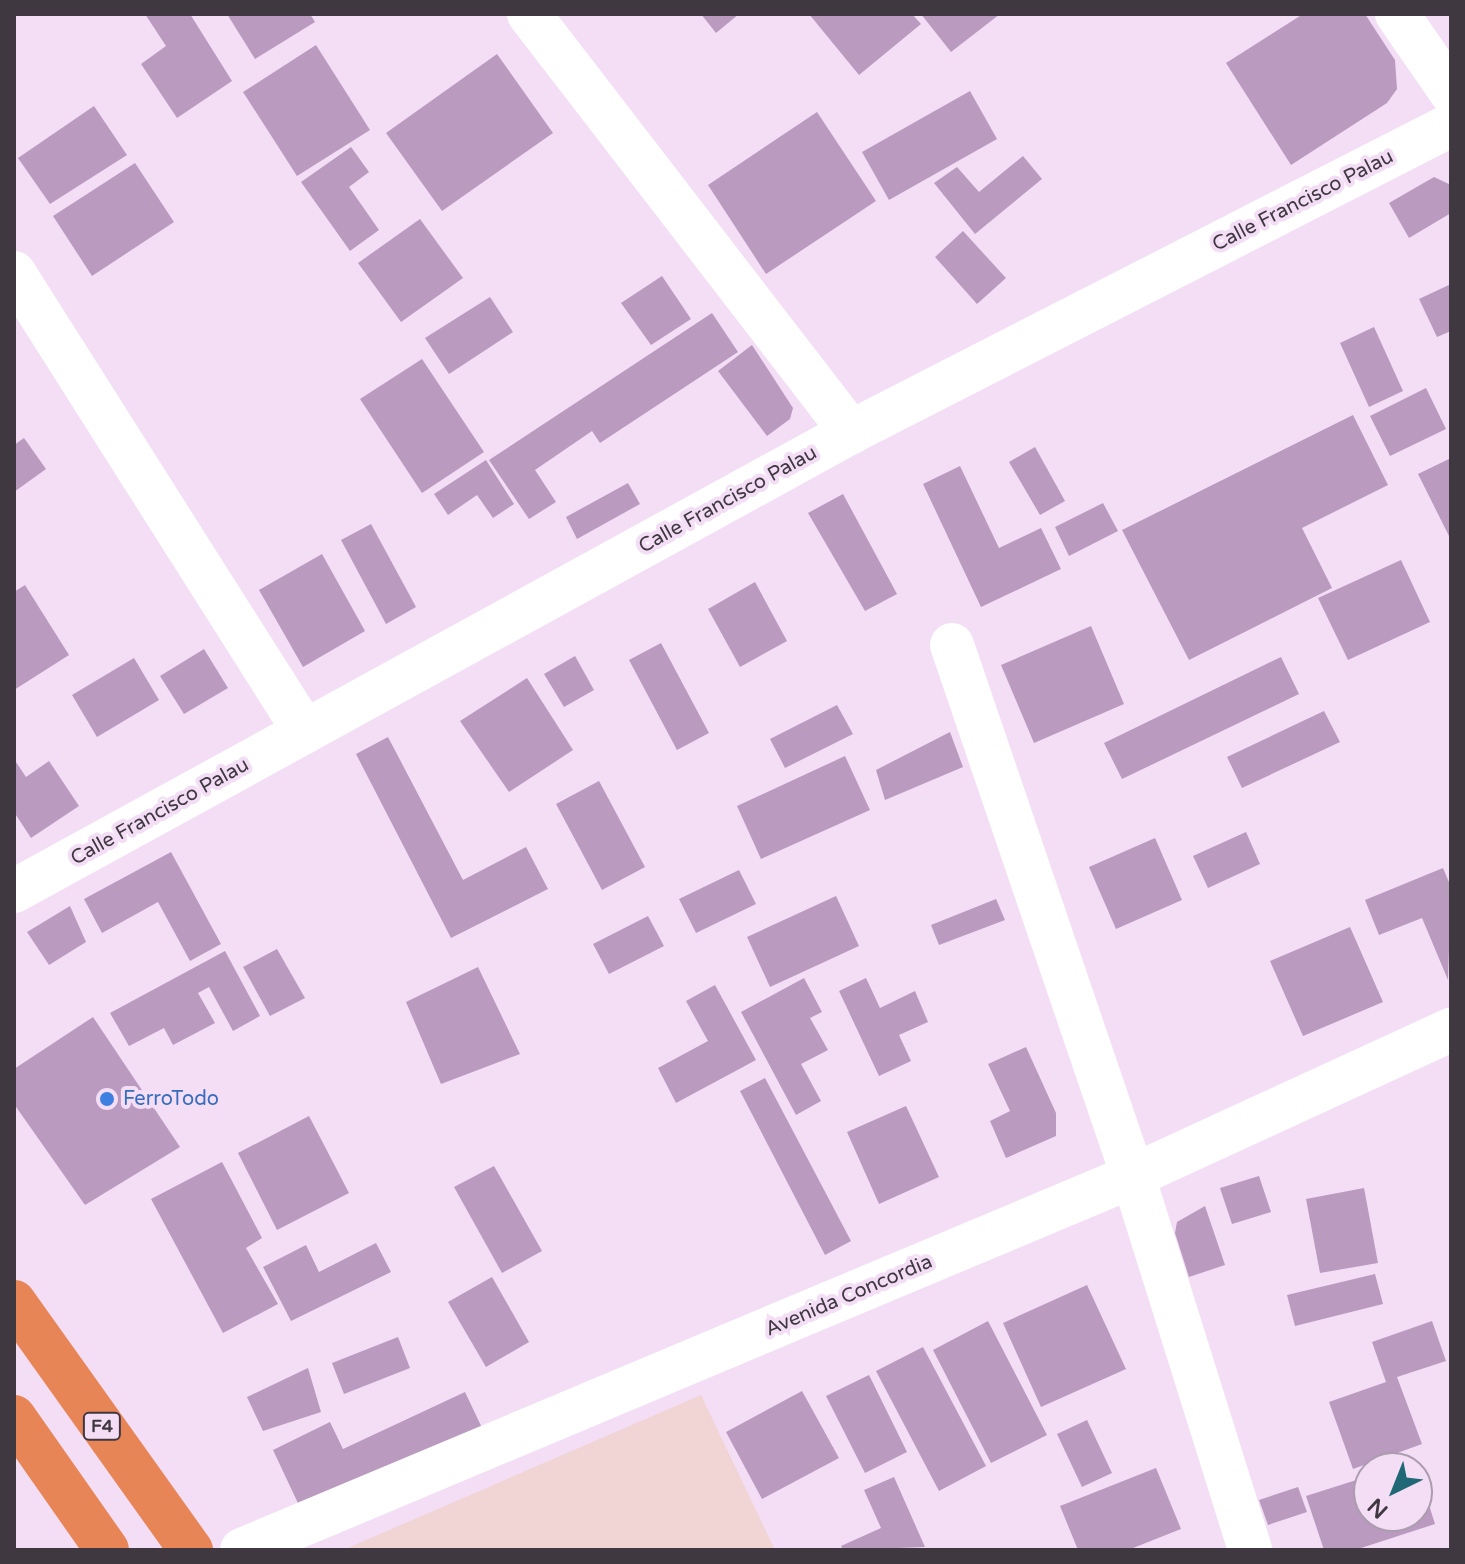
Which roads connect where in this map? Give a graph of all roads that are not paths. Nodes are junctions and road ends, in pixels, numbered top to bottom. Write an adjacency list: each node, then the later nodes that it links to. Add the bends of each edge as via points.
1 (529, 14): 6 (street)
2 (1397, 14): 3 (street)
3 (1451, 92)
4 (1451, 125): 6 (street, Calle Francisco Palau)
5 (14, 273): 8 (street)
6 (851, 432): 8 (street, Calle Francisco Palau)
7 (952, 645): 11 (street)
8 (305, 732): 9 (street, Calle Francisco Palau)
9 (14, 891)
10 (1451, 1030): 11 (street, Avenida Concordia)
11 (1133, 1176): 16 (street, Avenida Concordia); 17 (street)
12 (14, 1302): 15 (highway, F4)
13 (14, 1417): 14 (highway)
14 (107, 1550)
15 (191, 1550)
16 (242, 1550)
17 (1250, 1550)

